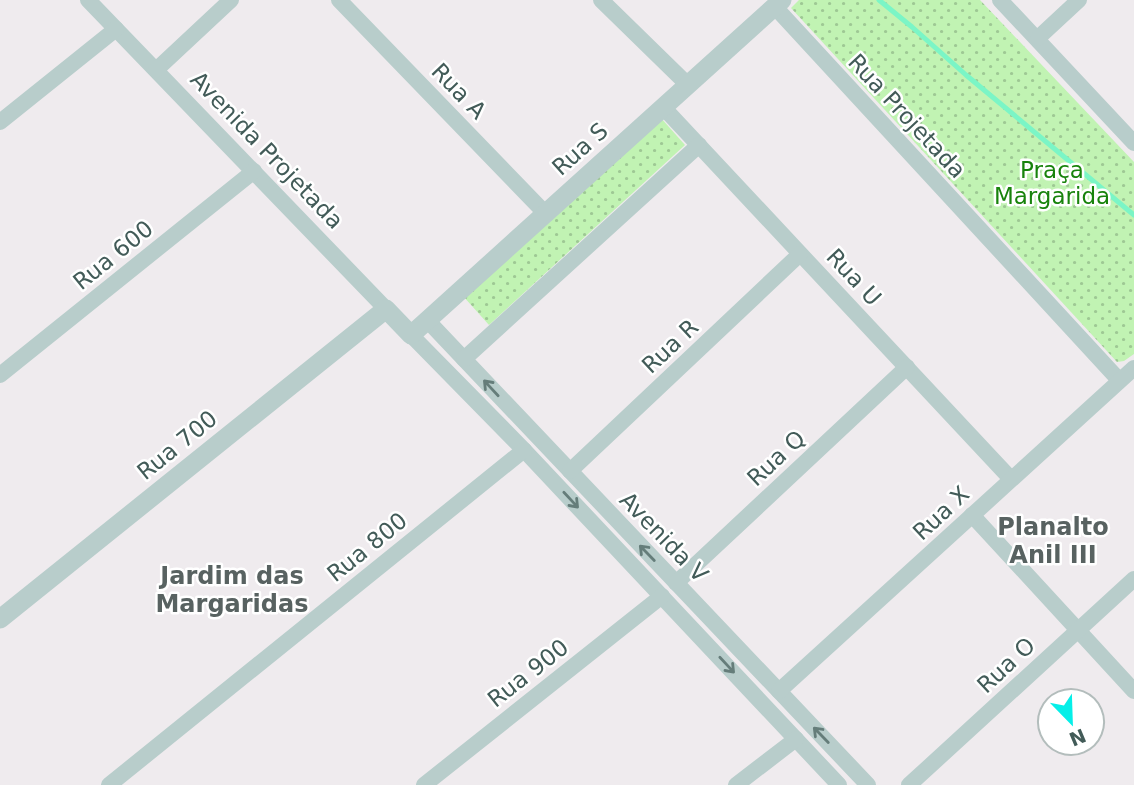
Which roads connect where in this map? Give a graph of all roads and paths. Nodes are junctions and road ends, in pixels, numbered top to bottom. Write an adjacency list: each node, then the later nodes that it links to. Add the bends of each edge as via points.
1 (88, 0): 8 (street, Avenida Projetada)
2 (231, 0): 10 (street)
3 (339, 0): 17 (street, Rua A)
4 (601, 0): 11 (street)
5 (1000, 0): 9 (street)
6 (1079, 0): 9 (street)
7 (778, 3): 11 (street, Rua S); 26 (street, Rua Projetada)
8 (116, 29): 10 (street, Avenida Projetada); 13 (street)
9 (1038, 38): 14 (street)
10 (156, 70): 16 (street, Avenida Projetada)
11 (688, 85): 12 (street, Rua S)
12 (663, 107): 15 (street, Rua U); 17 (street, Rua S)
13 (0, 122)
14 (1134, 143)
15 (699, 145): 18 (street, Rua U); 22 (street)
16 (254, 172): 19 (street, Avenida Projetada); 25 (street, Rua 600)
17 (546, 214): 20 (street, Rua S)
18 (800, 254): 23 (street, Rua U); 28 (street, Rua R)
19 (386, 309): 21 (street, Avenida Projetada); 34 (street, Rua 700)
20 (427, 320): 21 (street, Rua S); 22 (street, Avenida V)
21 (411, 335): 27 (street, Avenida V)
22 (464, 359): 28 (street, Avenida V, one-way to 22)
23 (907, 368): 29 (street, Rua U); 32 (street, Rua Q)
24 (1134, 368): 26 (street, Rua X)
25 (0, 375)
26 (1119, 380): 29 (street, Rua X)
27 (524, 450): 33 (street, Avenida V, one-way to 33); 39 (street, Rua 800)
28 (570, 471): 32 (street, Avenida V, one-way to 28)
29 (1011, 479): 30 (street, Rua X)
30 (972, 515): 35 (street); 36 (street, Rua X)
31 (1134, 579): 35 (street, Rua O)
32 (676, 583): 36 (street, Avenida V)
33 (662, 596): 38 (street, Avenida V, one-way to 38); 40 (street, Rua 900)
34 (0, 620)
35 (1077, 630): 37 (street); 44 (street, Rua O)
36 (779, 691): 43 (street, Avenida V, one-way to 36)
37 (1134, 691)
38 (796, 739): 41 (street); 42 (street, Avenida V)
39 (109, 785)
40 (424, 785)
41 (736, 785)
42 (839, 785)
43 (868, 785)
44 (909, 785)

